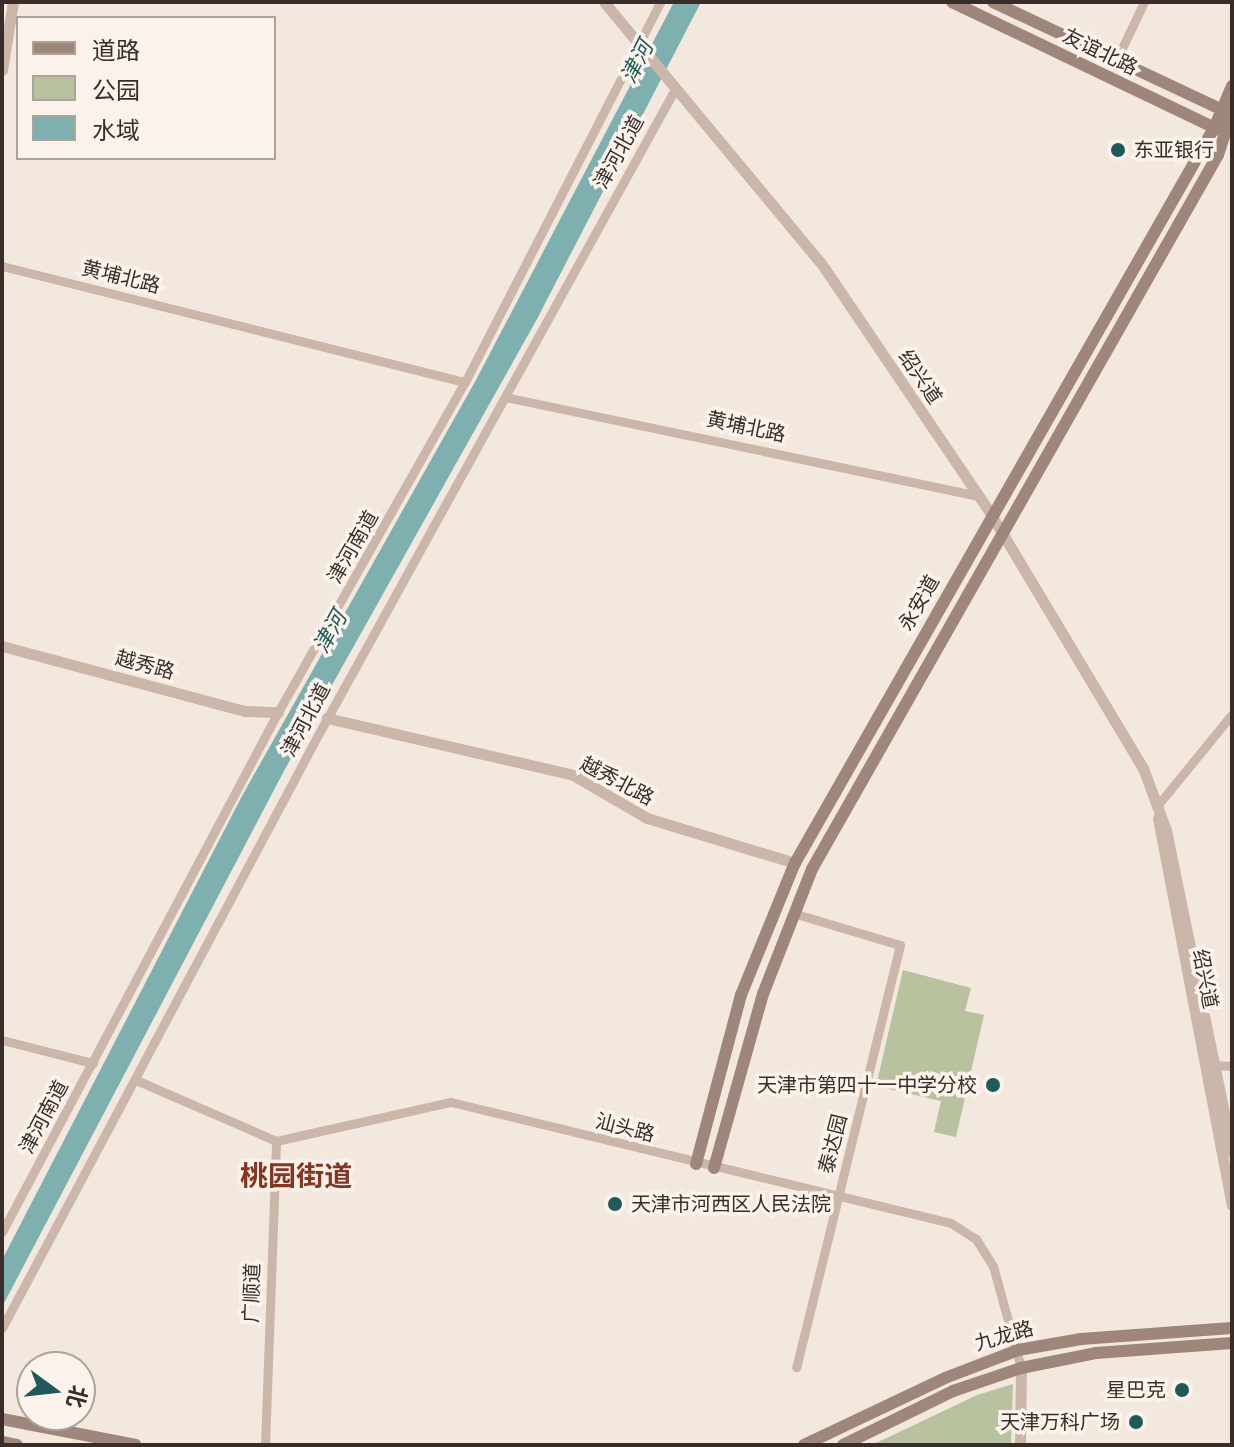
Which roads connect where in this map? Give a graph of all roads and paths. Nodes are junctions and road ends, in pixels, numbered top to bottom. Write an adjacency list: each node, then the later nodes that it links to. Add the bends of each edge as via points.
1 (13, 2): 9 (street)
2 (604, 2): 7 (street, 绍兴道)
3 (660, 2): 7 (street, 津河南道)
4 (952, 2): 13 (main road, 友谊北路)
5 (993, 2): 8 (main road, 友谊北路)
6 (1144, 2): 8 (street)
7 (637, 45): 11 (street, 绍兴道); 16 (street, 津河南道)
8 (1115, 63): 12 (main road, 友谊北路)
9 (2, 70)
10 (1232, 86): 12 (main road, 永安道)
11 (674, 91): 17 (street, 津河北道); 18 (street, 绍兴道, via 821,263)
12 (1229, 113): 13 (main road, 永安道); 14 (main road, 永安道)
13 (1214, 128): 14 (main road, 友谊北路); 19 (main road, 永安道)
14 (1230, 134): 20 (main road, 永安道)
15 (2, 266): 16 (street, 黄埔北路)
16 (465, 382): 23 (street, 津河南道)
17 (505, 397): 18 (street, 黄埔北路); 24 (street, 津河北道)
18 (979, 496): 19 (street, 绍兴道)
19 (992, 516): 20 (street, 绍兴道); 26 (main road, 永安道)
20 (1003, 534): 25 (street, 绍兴道, via 1143,768); 27 (main road, 永安道, via 824,846)
21 (2, 646): 23 (street, 越秀路, via 245,711)
22 (1232, 714): 25 (street)
23 (282, 715): 29 (street, 津河南道)
24 (327, 718): 26 (street, 越秀北路, via 573,775 647,818); 32 (street, 津河北道)
25 (1157, 806): 30 (street, 绍兴道, via 1171,851); 38 (street, 绍兴道, via 1163,860)
26 (795, 863): 35 (main road, 永安道, via 741,995)
27 (793, 913): 36 (main road, 永安道, via 742,1063); 37 (street, 泰达园, via 900,945)
28 (2, 1040): 29 (street)
29 (93, 1063): 39 (street, 津河南道)
30 (1213, 1065): 31 (street); 34 (street, 绍兴道)
31 (1232, 1066)
32 (136, 1080): 33 (street); 40 (street, 津河北道)
33 (276, 1141): 35 (street, 汕头路, via 451,1102); 51 (street, 广顺道)
34 (1232, 1152)
35 (696, 1164): 36 (street, 汕头路)
36 (714, 1168): 37 (street, 汕头路)
37 (839, 1196): 43 (street, 汕头路, via 951,1223 976,1239 993,1266); 44 (street, 泰达园)
38 (1232, 1205)
39 (2, 1232)
40 (2, 1328)
41 (1232, 1328): 43 (main road, 九龙路, via 1081,1339)
42 (1232, 1343): 45 (main road, 九龙路, via 1096,1353)
43 (1018, 1350): 45 (street, 汕头路); 52 (main road, 九龙路, via 945,1378)
44 (796, 1367)
45 (1021, 1368): 53 (main road, 九龙路, via 953,1391); 54 (street)
46 (2, 1419): 48 (main road)
47 (2, 1442): 49 (main road)
48 (113, 1443): 50 (main road)
49 (17, 1445)
50 (136, 1445)
51 (265, 1445)
52 (804, 1445)
53 (843, 1445)
54 (1020, 1445)

